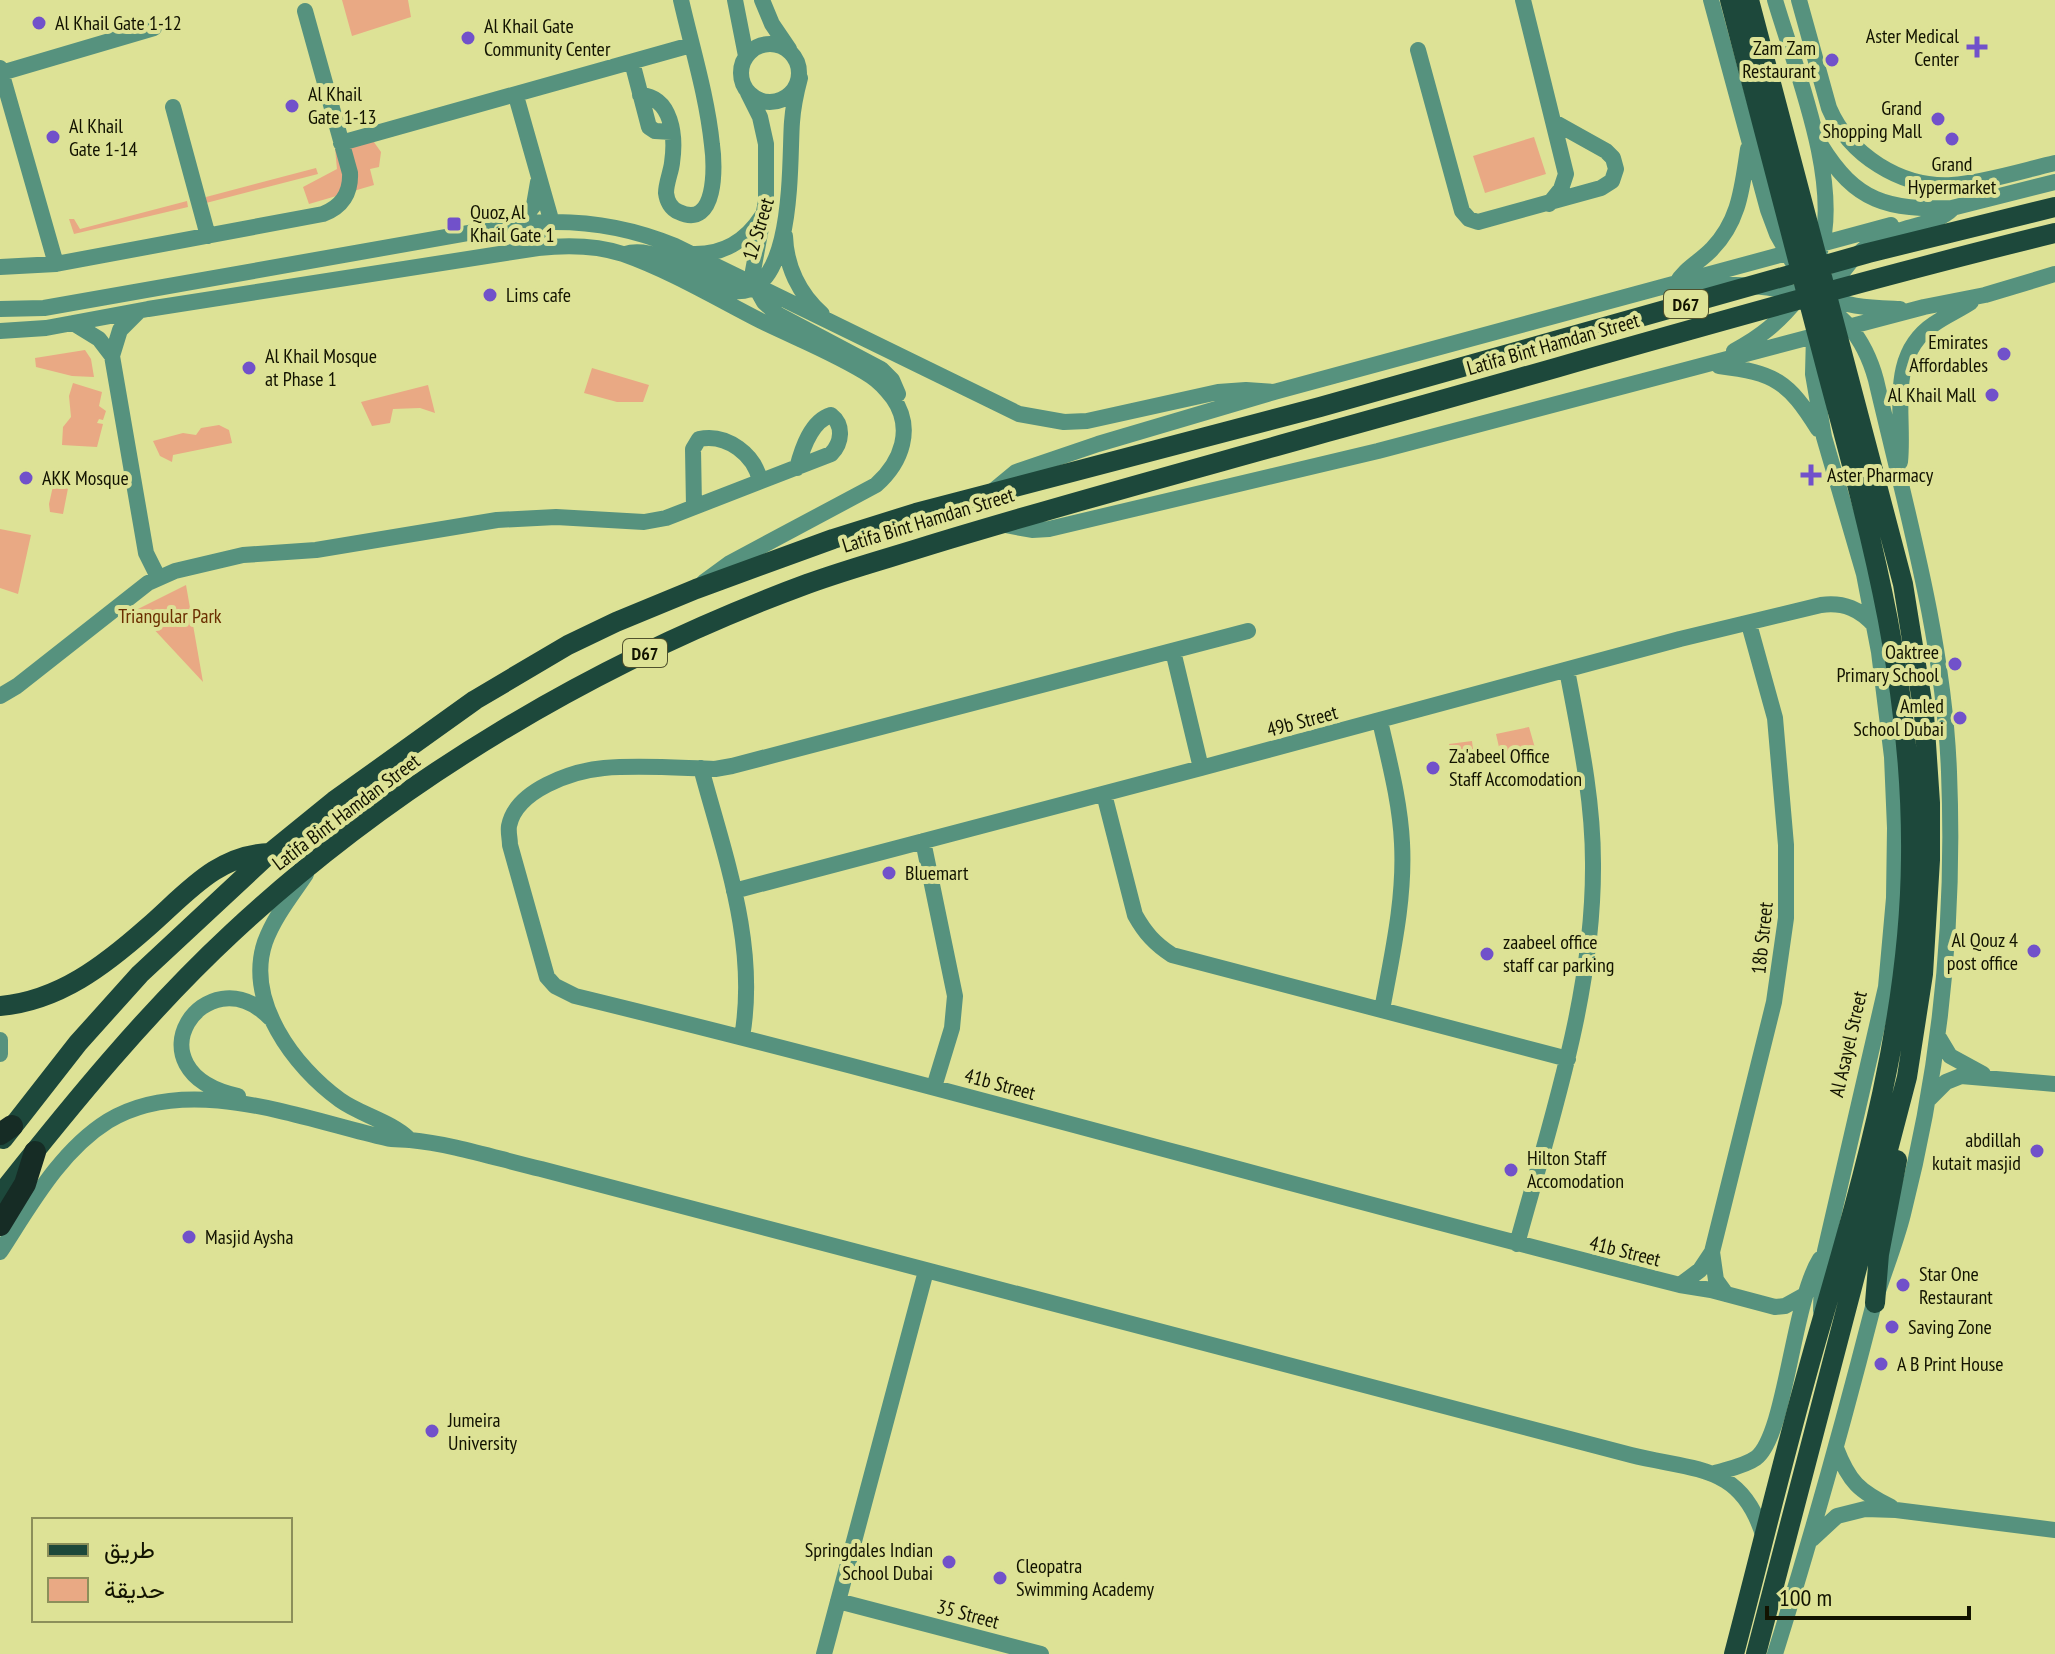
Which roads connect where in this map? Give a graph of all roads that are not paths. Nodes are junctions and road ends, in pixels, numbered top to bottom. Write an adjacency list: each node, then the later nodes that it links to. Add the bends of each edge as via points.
1 (681, 0): 12 (street)
2 (735, 0): 15 (street)
3 (762, 0): 14 (street)
4 (1523, 0): 22 (street)
5 (1711, 0): 25 (street)
6 (1730, 0): 91 (main road, via 1874,548 1900,680 1911,860)
7 (1749, 0): 91 (main road, via 1892,542 1918,671 1928,758 1930,860 1923,974)
8 (1775, 0): 23 (street)
9 (1799, 0): 26 (street, via 1835,124 1872,161 1919,182 1954,185)
10 (305, 11): 24 (street)
11 (154, 28): 17 (street)
12 (691, 45): 16 (street); 16 (street, via 710,120 714,163 710,199 695,213 676,211 666,196 672,132 663,104 640,95)
13 (1418, 50): 31 (street, via 1465,215 1478,222)
14 (793, 54): 15 (street, via 774,44); 18 (street)
15 (746, 56): 19 (street, via 741,68)
16 (632, 62): 20 (street)
17 (1, 70): 45 (street)
18 (800, 78): 19 (street, via 785,99 772,103); 35 (street, 12 Street)
19 (748, 93): 34 (street, 12 Street, via 766,144)
20 (516, 96): 24 (street); 28 (street)
21 (173, 107): 39 (street)
22 (1554, 122): 27 (street); 30 (street, via 1613,158 1612,181)
23 (1814, 133): 33 (street, via 1840,172 1875,199 1903,208); 40 (street, via 1826,192)
24 (341, 143): 39 (street, via 349,186 331,211)
25 (1748, 143): 41 (street); 48 (street, via 1742,194 1731,225)
26 (2055, 163)
27 (1566, 174): 30 (street); 31 (street)
28 (538, 180): 36 (street); 37 (street, via 534,205)
29 (2055, 182): 33 (street)
30 (1595, 190): 31 (street)
31 (1549, 204)
32 (2055, 207): 69 (main road, Latifa Bint Hamdan Street / D67)
33 (1953, 208): 40 (street); 52 (street, via 1941,218 1867,246 1836,279)
34 (765, 211): 43 (street, via 733,245); 49 (street, 12 Street)
35 (786, 218): 49 (street, 12 Street, via 771,266); 57 (street, via 787,254 800,289)
36 (549, 221): 37 (street); 42 (street, via 539,240); 43 (street, via 623,229)
37 (519, 224): 54 (street, via 44,308)
38 (2055, 233): 71 (main road, Latifa Bint Hamdan Street / D67)
39 (208, 236): 45 (street)
40 (1822, 244): 41 (street); 50 (street)
41 (1786, 252): 48 (street); 50 (street)
42 (497, 254): 44 (street, via 567,246); 55 (street)
43 (692, 254): 49 (street)
44 (623, 255): 49 (street, via 656,254 734,291); 64 (street, via 861,371 883,386)
45 (56, 264): 46 (street)
46 (0, 267)
47 (2055, 274): 51 (street)
48 (1676, 284): 50 (street); 63 (street)
49 (755, 286): 57 (street); 64 (street, via 777,314 881,369 895,386)
50 (1805, 287): 52 (street); 62 (street, via 1759,338)
51 (1985, 295): 53 (street); 67 (street, via 1932,325 1909,352 1900,385)
52 (1826, 300): 53 (street, via 1878,308); 58 (street); 60 (street)
53 (1924, 307): 58 (street)
54 (0, 309)
55 (139, 311): 56 (street); 61 (street, via 120,330)
56 (73, 323): 59 (street); 61 (street, via 99,339)
57 (836, 324): 63 (street, via 1041,420 1087,421 1232,390)
58 (1851, 327): 60 (street); 67 (street, via 1871,361)
59 (0, 331)
60 (1814, 336): 62 (street); 65 (street, via 1813,374)
61 (112, 356): 72 (street, via 146,553)
62 (1709, 365): 65 (street, via 1778,380 1802,402); 71 (street, via 1065,525 1032,530)
63 (1274, 392): 69 (street, via 1048,460 1016,472)
64 (899, 408): 73 (street, via 903,444 883,479 730,563)
65 (1824, 437): 75 (street, Al Asayel Street)
66 (797, 468): 68 (street)
67 (1898, 476): 92 (street, via 1934,641 1949,771 1950,879)
68 (760, 481): 70 (street); 70 (street, via 744,452 707,437 699,439 693,449)
69 (993, 491): 73 (main road, Latifa Bint Hamdan Street / D67, via 833,539)
70 (694, 507): 72 (street, via 644,522 497,520 316,550 243,555)
71 (998, 523): 86 (main road, Latifa Bint Hamdan Street / D67, via 804,585 625,662 507,727)
72 (158, 577): 79 (street)
73 (696, 589): 85 (main road, Latifa Bint Hamdan Street / D67, via 616,622 521,671 388,761)
74 (1749, 624): 75 (street, 49b Street, via 1834,603 1857,610); 78 (street, 49b Street); 111 (street, 18b Street, via 1775,718 1786,845 1786,918 1774,1002)
75 (1875, 626): 109 (street, Al Asayel Street, via 1894,792 1891,943)
76 (1248, 631): 77 (street)
77 (1173, 651): 81 (street, via 732,766); 82 (street)
78 (1567, 670): 80 (street, 49b Street); 96 (street, via 1588,789 1593,863 1583,981)
79 (0, 696)
80 (1380, 721): 82 (street, 49b Street); 89 (street, via 1400,817 1403,871)
81 (701, 768): 87 (street); 93 (street, 41b Street, via 603,768 572,775 527,797 515,810 510,845 544,966 555,986 575,996)
82 (1201, 768): 83 (street, 49b Street)
83 (1104, 794): 84 (street, 49b Street); 89 (street, via 1135,915 1157,945 1190,962)
84 (923, 841): 87 (street, 49b Street); 99 (street, via 955,996 952,1028)
85 (270, 853): 88 (main road, via 243,855 218,866 122,950 66,989); 103 (main road, Latifa Bint Hamdan Street / D67, via 140,974)
86 (315, 861): 90 (street, via 264,946 261,985); 105 (main road, Latifa Bint Hamdan Street / D67, via 199,965)
87 (734, 891): 93 (street, via 747,955)
88 (0, 1006)
89 (1382, 1010): 96 (street)
90 (274, 1022): 101 (street, via 251,1003 222,999 197,1010 183,1033 184,1060 198,1080); 104 (street, via 321,1085)
91 (1904, 1034): 102 (main road); 117 (main road, via 1884,1085)
92 (1938, 1036): 97 (street, via 1957,1062); 100 (street)
93 (742, 1037): 99 (street, 41b Street)
94 (0, 1040): 95 (street)
95 (0, 1054)
96 (1568, 1059): 108 (street)
97 (1992, 1077): 98 (street); 100 (street, via 1953,1078)
98 (2055, 1084)
99 (934, 1087): 108 (street, 41b Street)
100 (1927, 1101): 116 (street, via 1904,1212)
101 (266, 1107): 104 (street, via 386,1138); 110 (street, via 168,1100 109,1120 67,1157)
102 (1896, 1117): 116 (main road, via 1897,1164); 129 (main road)
103 (4, 1134)
104 (409, 1139): 112 (street)
105 (35, 1152): 106 (main road, Latifa Bint Hamdan Street / D67); 107 (highway, via 25,1184)
106 (0, 1195)
107 (0, 1225)
108 (1517, 1244): 113 (street, 41b Street)
109 (1825, 1251): 115 (street); 117 (street, Al Asayel Street)
110 (0, 1252)
111 (1712, 1252): 113 (street, 18b Street); 114 (street, 18b Street, via 1716,1280)
112 (926, 1271): 119 (street); 124 (street)
113 (1680, 1285): 114 (street, 41b Street)
114 (1726, 1294): 115 (street, 41b Street, via 1764,1306 1785,1306)
115 (1803, 1296): 119 (street, via 1772,1436 1756,1458)
116 (1875, 1303): 118 (street)
117 (1821, 1324): 122 (main road, Al Asayel Street)
118 (1836, 1448): 120 (street, via 1857,1487); 123 (street)
119 (1715, 1473): 122 (street, via 1742,1493)
120 (1896, 1510): 121 (street); 123 (street, via 1846,1512)
121 (2055, 1530)
122 (1764, 1538): 128 (main road, Al Asayel Street)
123 (1810, 1541): 130 (street)
124 (838, 1601): 125 (street, 35 Street); 126 (street)
125 (984, 1647): 127 (street, 35 Street)
126 (824, 1654)
127 (1041, 1654)
128 (1734, 1654)
129 (1756, 1654)
130 (1775, 1654)

